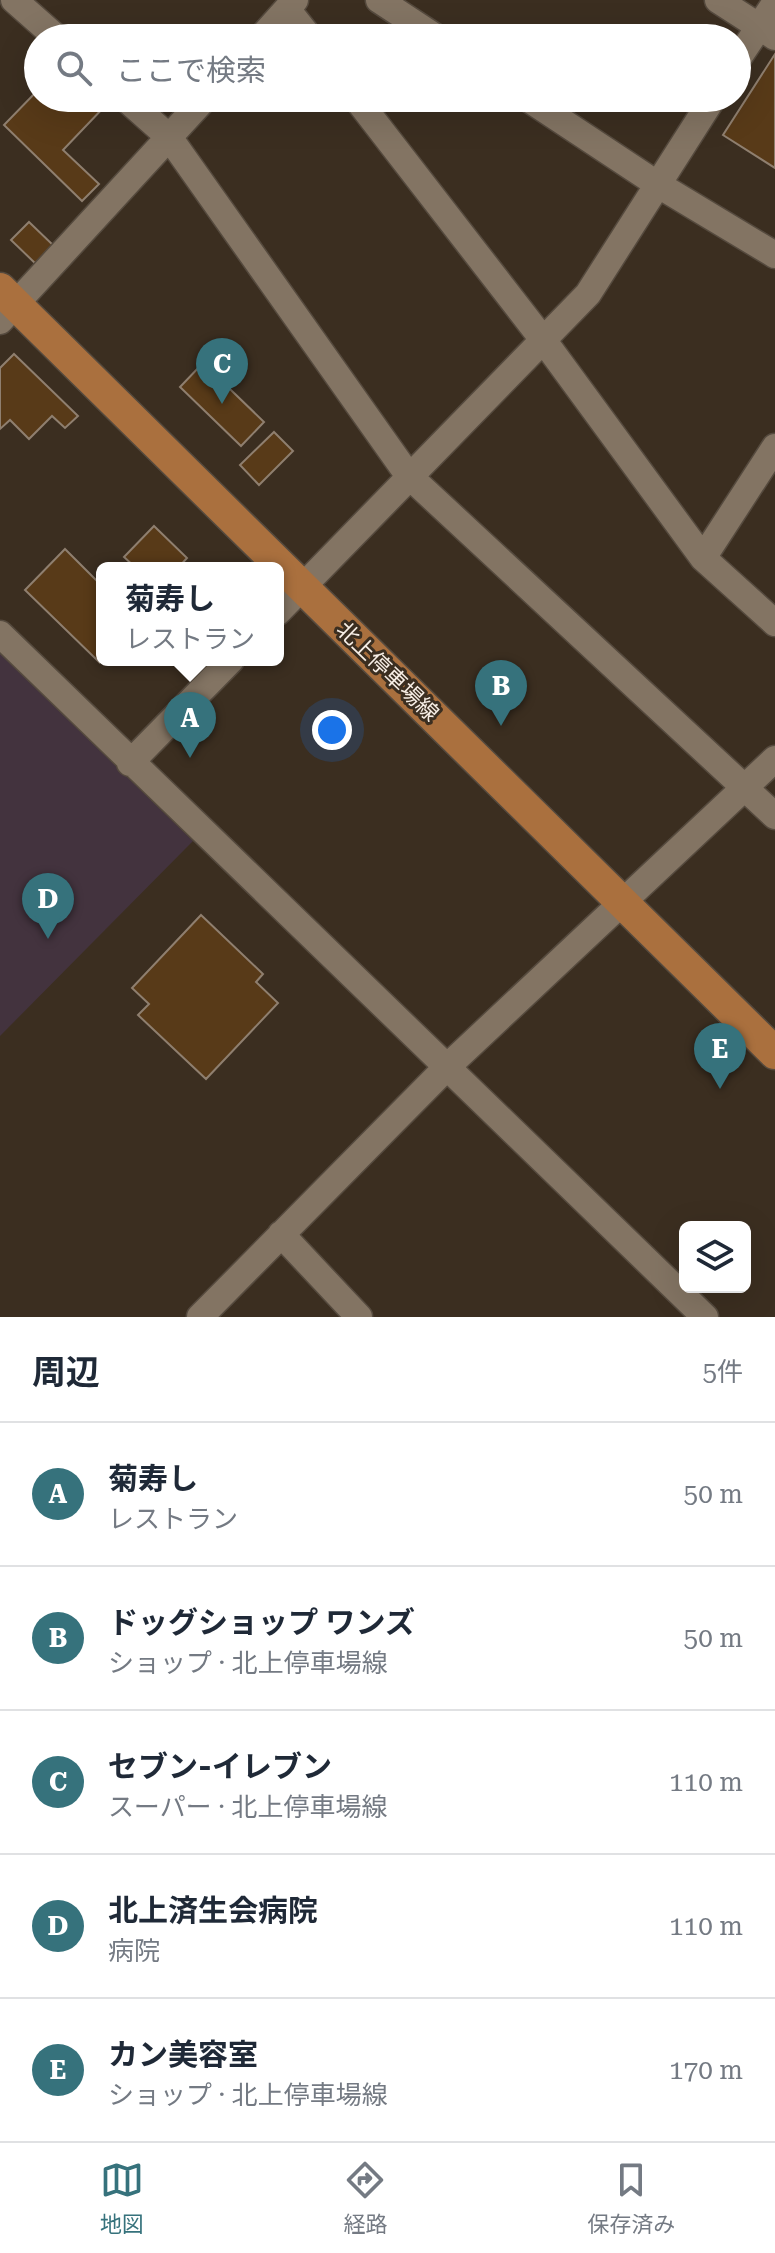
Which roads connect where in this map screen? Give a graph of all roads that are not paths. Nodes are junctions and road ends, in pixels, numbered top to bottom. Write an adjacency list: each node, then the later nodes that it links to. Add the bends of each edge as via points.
1 (14, 0): 6 (street)
2 (379, 0): 9 (street)
3 (718, 0): 10 (street)
4 (775, 3): 10 (street)
5 (291, 4): 7 (street); 8 (street)
6 (41, 24)
7 (273, 24)
8 (302, 24)
9 (416, 24)
10 (767, 32): 11 (street)
11 (751, 47)
12 (141, 112): 17 (street)
13 (192, 112): 17 (street)
14 (367, 112): 21 (street)
15 (548, 112): 18 (street)
16 (704, 112): 18 (street)
17 (169, 137): 20 (street); 23 (street)
18 (657, 184): 19 (street); 21 (street, via 588,294)
19 (775, 255)
20 (5, 305): 25 (main road, 北上停車場線)
21 (544, 341): 23 (street); 24 (street)
22 (775, 447): 24 (street)
23 (408, 475): 27 (street); 34 (street)
24 (703, 558): 29 (street)
25 (276, 562)
26 (284, 570): 27 (main road, 北上停車場線)
27 (302, 587): 28 (street); 36 (main road, 北上停車場線)
28 (284, 606)
29 (775, 623)
30 (0, 634): 33 (street)
31 (225, 666): 33 (street)
32 (775, 759): 34 (street)
33 (130, 763): 38 (street)
34 (745, 787): 35 (street); 36 (street)
35 (775, 816)
36 (624, 901): 37 (main road, 北上停車場線); 38 (street)
37 (775, 1053)
38 (447, 1067): 39 (street); 42 (street)
39 (281, 1234): 40 (street); 41 (street)
40 (200, 1317)
41 (359, 1317)
42 (705, 1317)

